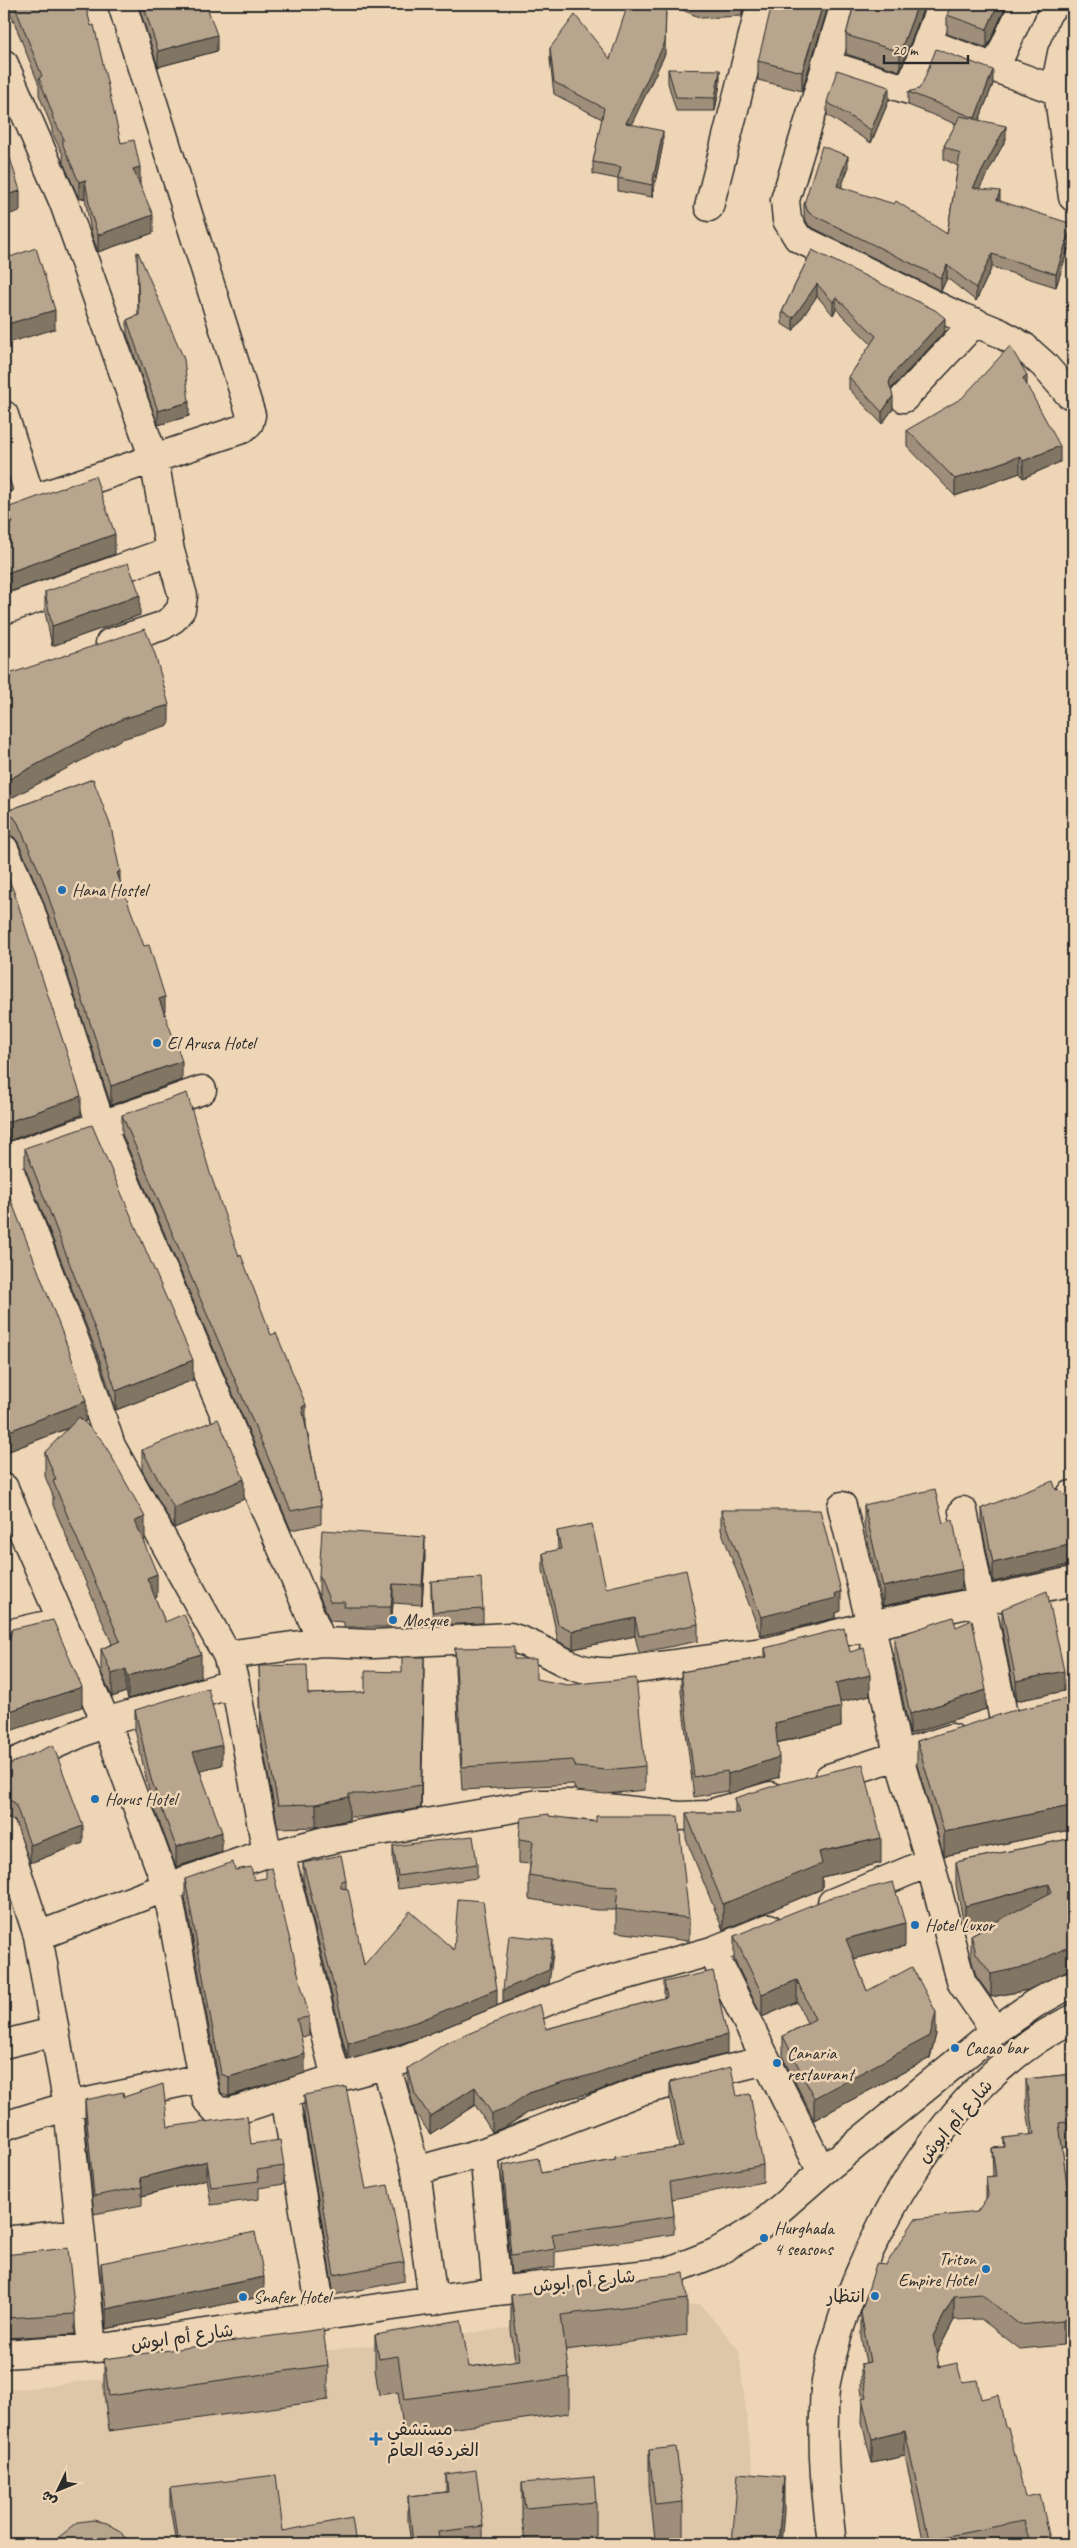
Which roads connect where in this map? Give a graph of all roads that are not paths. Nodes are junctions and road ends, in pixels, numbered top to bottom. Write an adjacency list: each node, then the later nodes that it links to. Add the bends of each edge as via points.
1 (122, 4): 18 (street, via 251,415 249,424 242,429)
2 (761, 4): 13 (street)
3 (845, 4): 9 (street)
4 (942, 4): 7 (street)
5 (1024, 4): 10 (street)
6 (1073, 28): 11 (street, via 1062,53)
7 (927, 43): 9 (street, via 909,90); 10 (street)
8 (4, 64): 18 (street, via 64,203)
9 (825, 64): 14 (street, via 785,200 787,220 798,238)
10 (995, 68): 11 (street)
11 (1058, 91): 12 (street)
12 (1073, 197)
13 (710, 207)
14 (975, 322): 15 (street, via 1024,347 1068,394); 16 (street)
15 (1073, 390)
16 (904, 398)
17 (4, 415): 19 (street)
18 (154, 459): 19 (street); 21 (street)
19 (31, 499): 20 (street)
20 (4, 509)
21 (170, 550): 22 (street); 23 (street, via 182,596 180,608 173,619 162,626)
22 (4, 610)
23 (88, 651)
24 (4, 849): 26 (street, via 29,906)
25 (202, 1090): 26 (street)
26 (101, 1125): 27 (street); 36 (street)
27 (4, 1158): 37 (street, via 85,1366 111,1446)
28 (4, 1488): 33 (street)
29 (842, 1506): 34 (street)
30 (963, 1511): 32 (street)
31 (1073, 1581): 32 (street)
32 (980, 1603): 34 (street); 40 (street)
33 (63, 1621): 35 (street); 41 (street)
34 (871, 1625): 36 (street, via 770,1651 597,1673 577,1669 528,1642 510,1637 373,1644); 42 (street)
35 (4, 1635)
36 (322, 1642): 37 (street)
37 (227, 1655): 38 (street)
38 (235, 1683): 41 (street); 45 (street)
39 (1030, 1715): 40 (street)
40 (1004, 1720): 42 (street)
41 (106, 1722): 43 (street); 48 (street)
42 (898, 1755): 45 (street, via 706,1815 679,1816 571,1804 538,1804 332,1839); 46 (street)
43 (4, 1767)
44 (4, 1832): 49 (street)
45 (274, 1853): 48 (street); 59 (street)
46 (932, 1868): 47 (street); 50 (street); 53 (street, via 962,1982)
47 (961, 1868)
48 (167, 1887): 49 (street); 58 (street)
49 (38, 1936): 54 (street)
50 (712, 1950): 56 (street); 57 (street, via 580,1988 424,2053)
51 (1073, 1985): 53 (street, شارع أم ابوش, via 1034,2004)
52 (1073, 2019): 73 (street, شارع أم ابوش, via 1029,2044 965,2104 924,2154 891,2206 867,2256 846,2305 825,2384 822,2467)
53 (995, 2030): 65 (street, شارع أم ابوش)
54 (54, 2032): 55 (street); 61 (street)
55 (4, 2044)
56 (766, 2060): 63 (street, via 640,2091); 65 (street)
57 (386, 2065): 59 (street); 64 (street)
58 (202, 2078): 60 (street, via 207,2100 217,2111 231,2112); 61 (street)
59 (336, 2078): 60 (street)
60 (284, 2096): 70 (street)
61 (68, 2106): 62 (street); 66 (street)
62 (4, 2126)
63 (484, 2152): 64 (street); 68 (street)
64 (416, 2171): 69 (street)
65 (822, 2172): 68 (street, شارع أم ابوش, via 759,2227 715,2253 667,2272)
66 (80, 2233): 67 (street); 71 (street)
67 (4, 2240)
68 (497, 2291): 69 (street, شارع أم ابوش)
69 (433, 2301): 70 (street, شارع أم ابوش)
70 (322, 2317): 71 (street, شارع أم ابوش)
71 (92, 2348): 72 (street, شارع أم ابوش)
72 (4, 2354)
73 (832, 2544)

